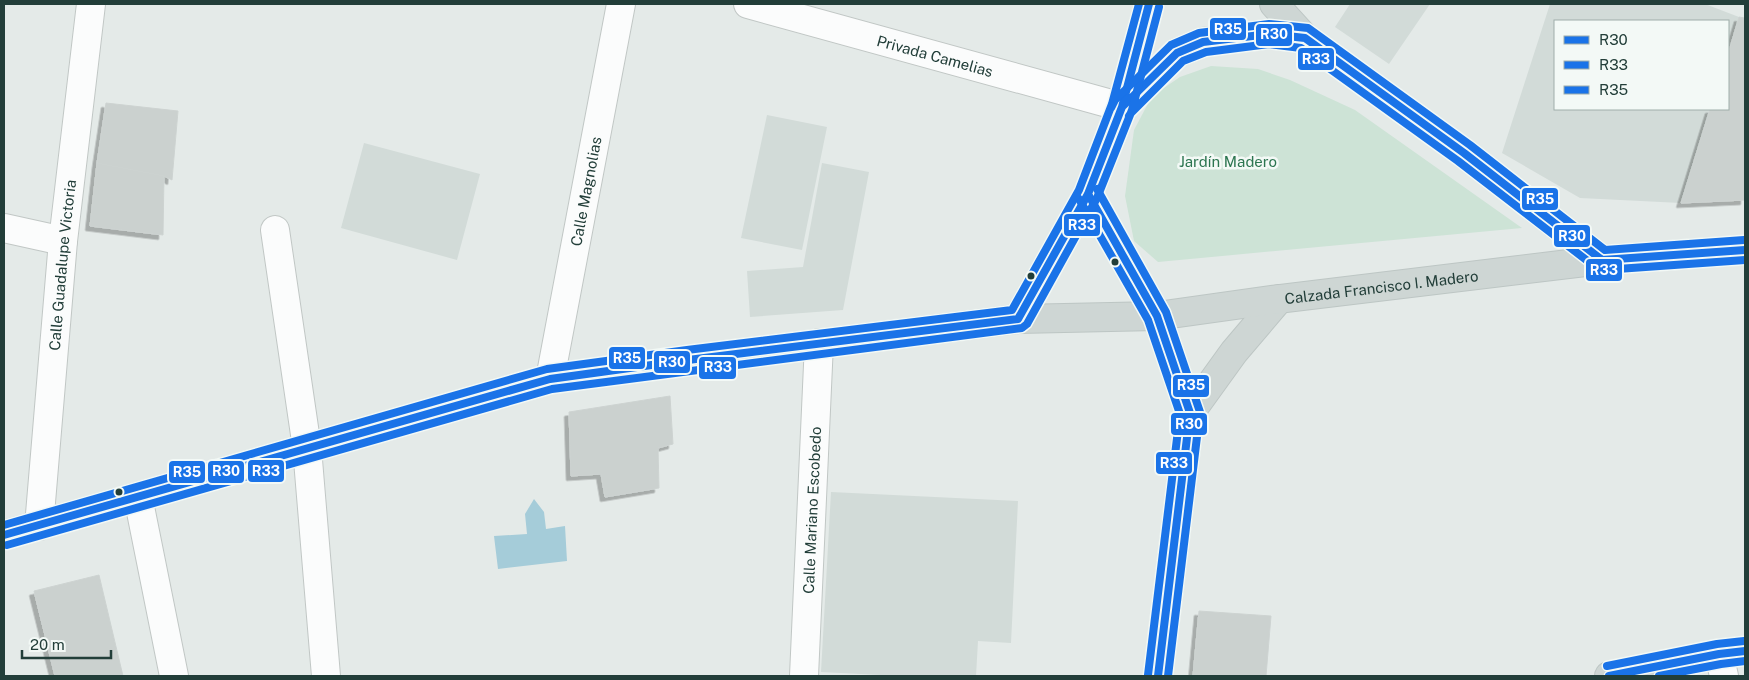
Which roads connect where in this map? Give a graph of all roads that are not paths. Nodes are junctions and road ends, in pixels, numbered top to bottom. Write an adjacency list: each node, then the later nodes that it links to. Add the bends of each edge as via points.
1 (91, 4): 11 (street, Calle Guadalupe Victoria)
2 (621, 4): 18 (street, Calle Magnolias)
3 (748, 4): 7 (street, Privada Camelias)
4 (1149, 4): 7 (main road)
5 (1274, 4): 6 (main road)
6 (1305, 38): 7 (main road, via 1269,34 1203,42 1176,53); 13 (main road, via 1464,153)
7 (1122, 107): 8 (main road)
8 (1088, 194): 15 (main road); 16 (street)
9 (4, 228): 11 (street)
10 (275, 230): 20 (street)
11 (63, 241): 22 (street, Calle Guadalupe Victoria)
12 (1745, 250): 13 (main road, Calzada Francisco I. Madero)
13 (1602, 260): 14 (main road, Calzada Francisco I. Madero)
14 (1279, 298): 15 (main road, Calzada Francisco I. Madero); 19 (main road, via 1234,352)
15 (1157, 316): 16 (main road, Calzada Francisco I. Madero); 19 (main road)
16 (1018, 319): 17 (main road, Calzada Francisco I. Madero)
17 (819, 343): 18 (main road, Calzada Francisco I. Madero); 27 (street, Calle Mariano Escobedo)
18 (550, 379): 20 (main road, Calzada Francisco I. Madero)
19 (1190, 413): 28 (main road)
20 (307, 448): 21 (main road, Calzada Francisco I. Madero); 26 (street)
21 (138, 497): 22 (main road, Calzada Francisco I. Madero); 25 (street)
22 (39, 526): 23 (main road, Calzada Francisco I. Madero)
23 (4, 535)
24 (1729, 660): 29 (main road)
25 (174, 676)
26 (326, 676)
27 (804, 676)
28 (1158, 676)
29 (1609, 676)

